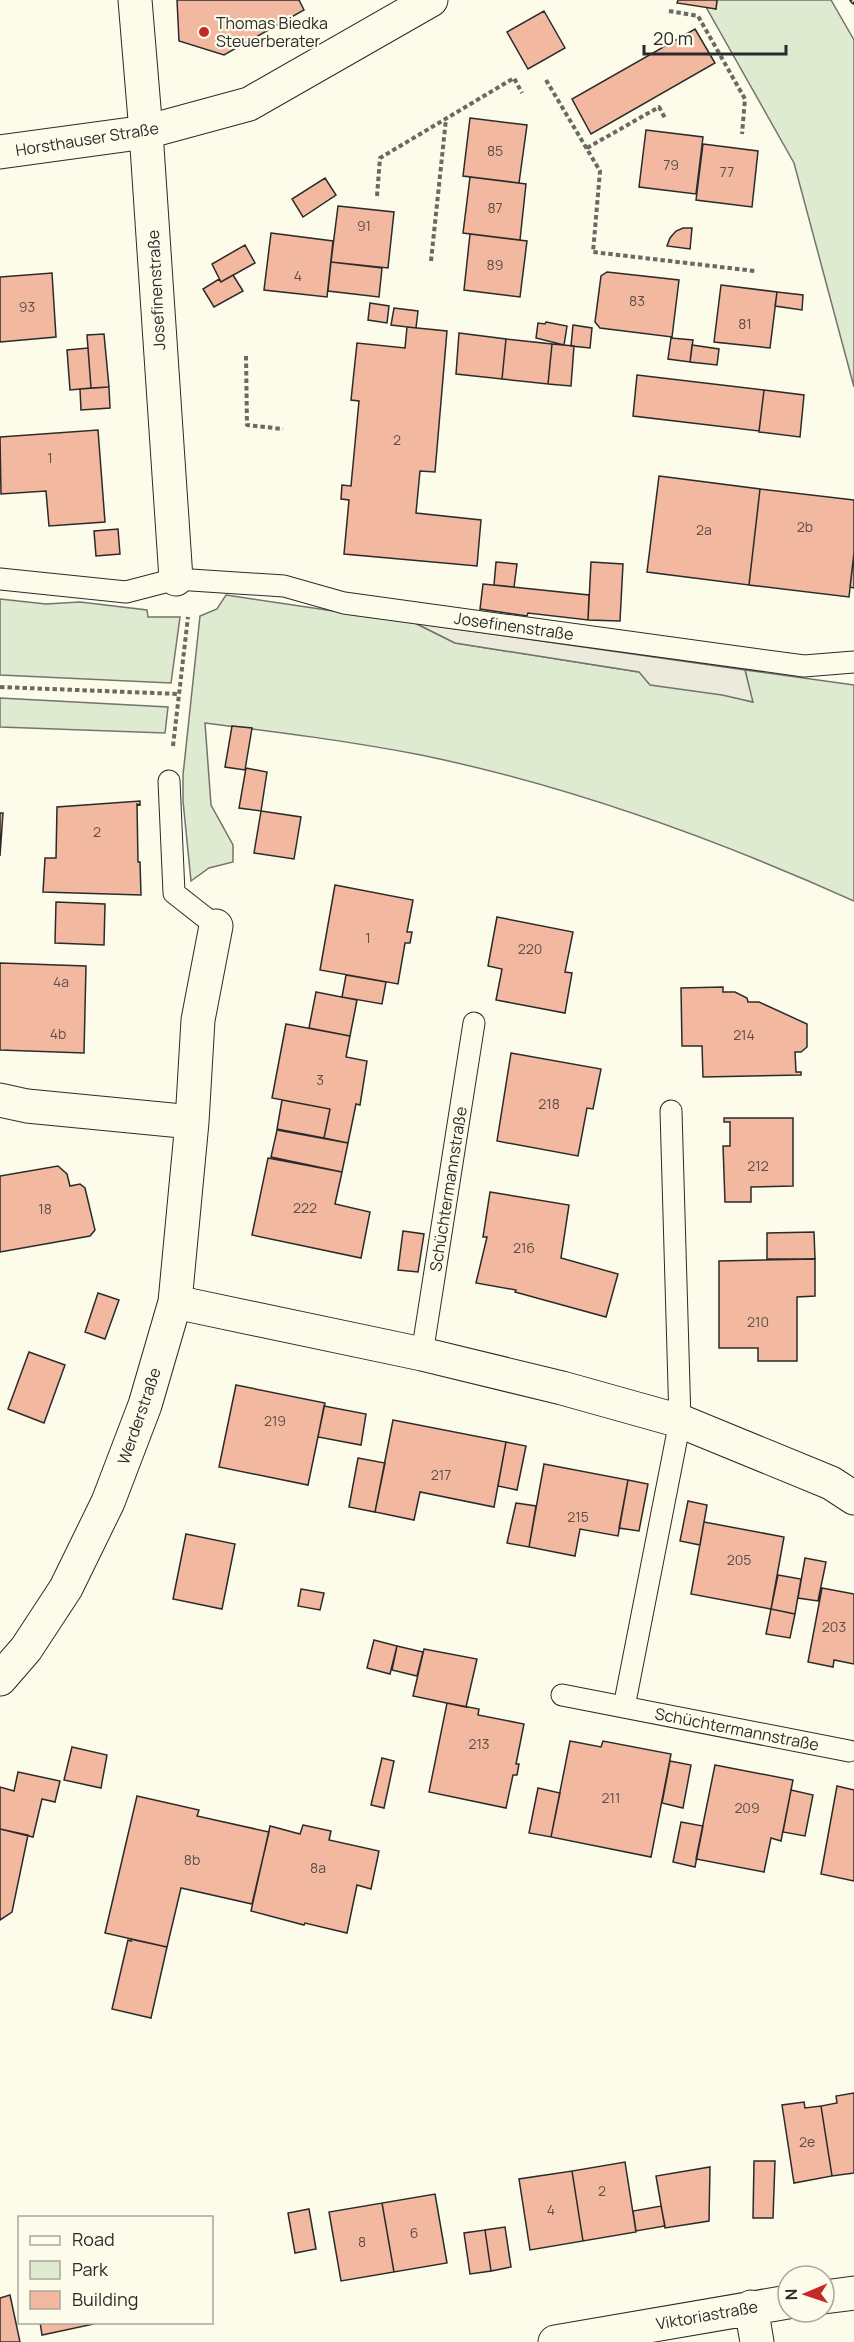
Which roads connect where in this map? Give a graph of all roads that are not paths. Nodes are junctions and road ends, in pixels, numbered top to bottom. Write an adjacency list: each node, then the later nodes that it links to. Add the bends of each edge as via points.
1 (135, 0): 3 (street, Josefinenstraße)
2 (430, 0): 3 (street, Horsthauser Straße, via 249,104)
3 (146, 132): 4 (street, Horsthauser Straße); 6 (street, Josefinenstraße)
4 (0, 152)
5 (0, 579): 6 (lane, Josefinenstraße, via 126,591)
6 (176, 579): 7 (lane, Josefinenstraße, via 284,585 344,603 804,666)
7 (854, 662)
8 (169, 781): 9 (lane, via 174,893)
9 (216, 926): 13 (street, Werderstraße, via 198,1020)
10 (474, 1023): 15 (lane, Schüchtermannstraße)
11 (0, 1100): 13 (street)
12 (671, 1112): 16 (lane)
13 (192, 1122): 14 (street, Werderstraße)
14 (175, 1302): 15 (street); 18 (street, Werderstraße, via 145,1405 108,1502 66,1588 26,1649)
15 (422, 1354): 16 (street)
16 (680, 1421): 17 (street, via 831,1483); 20 (lane)
17 (854, 1498)
18 (0, 1679)
19 (562, 1695): 20 (lane, Schüchtermannstraße)
20 (624, 1707): 21 (lane, Schüchtermannstraße)
21 (849, 1750)
22 (854, 2293): 23 (street)
23 (836, 2295)
24 (776, 2304): 25 (street, Viktoriastraße)
25 (751, 2307): 26 (street, Viktoriastraße); 27 (street)
26 (555, 2342)
27 (757, 2342)

